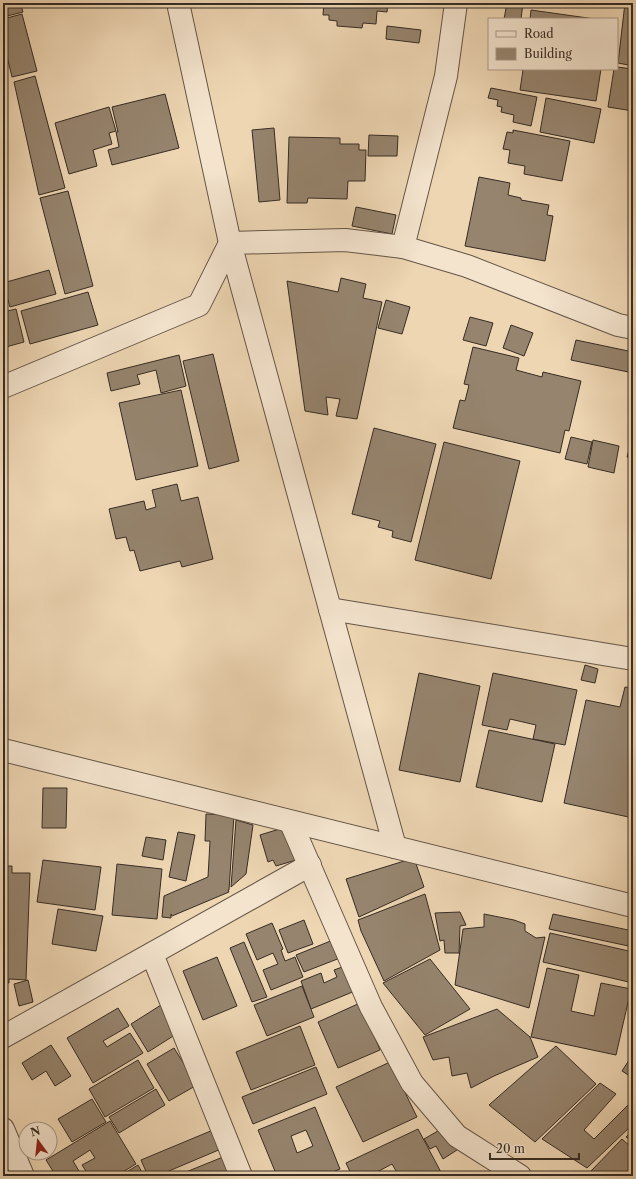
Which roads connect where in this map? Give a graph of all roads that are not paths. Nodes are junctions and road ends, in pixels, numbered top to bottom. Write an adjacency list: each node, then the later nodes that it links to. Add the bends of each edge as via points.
1 (178, 3): 3 (street)
2 (456, 3): 4 (street, via 446,76)
3 (230, 243): 4 (street, via 345,240); 6 (street, via 199,305); 7 (street)
4 (403, 247): 5 (street, via 467,266 618,325)
5 (633, 328)
6 (3, 387)
7 (330, 609): 8 (street); 11 (street)
8 (633, 659)
9 (3, 750): 10 (street)
10 (291, 823): 11 (street); 12 (street)
11 (395, 847): 13 (street)
12 (310, 865): 14 (street); 19 (street, via 371,1007 412,1083 457,1136)
13 (633, 906)
14 (152, 954): 15 (street); 18 (street)
15 (3, 1037)
16 (3, 1129): 17 (street)
17 (23, 1176)
18 (241, 1176)
19 (520, 1176)

